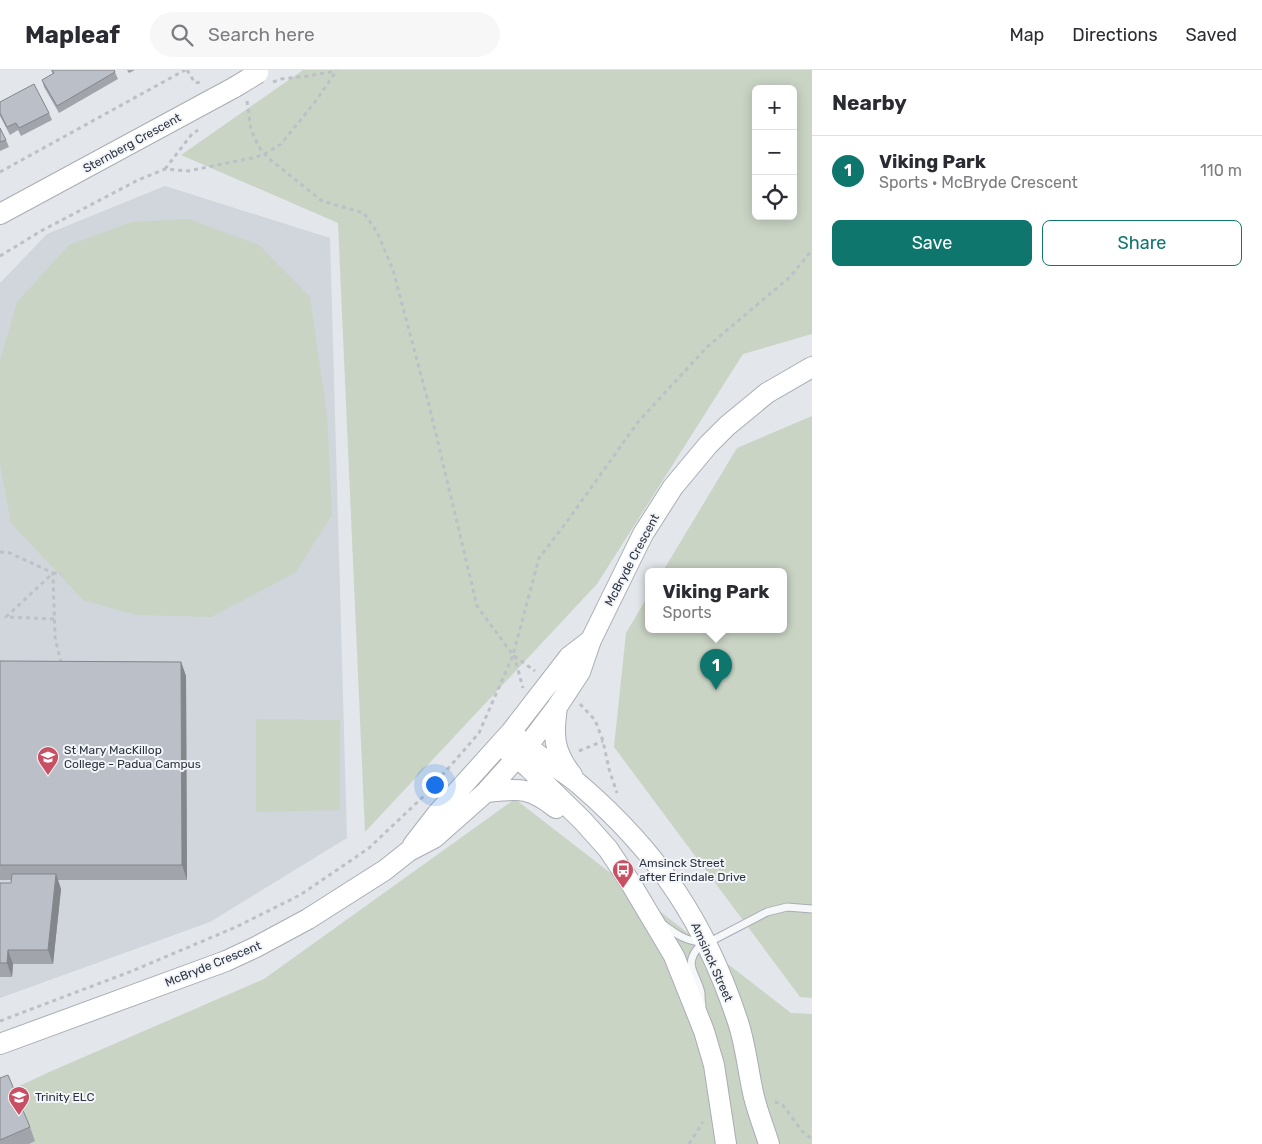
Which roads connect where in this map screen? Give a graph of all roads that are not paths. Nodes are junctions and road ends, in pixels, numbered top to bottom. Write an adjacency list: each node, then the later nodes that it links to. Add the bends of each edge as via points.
1 (264, 75): 2 (street, Sternberg Crescent, bridge, via 241,92)
2 (0, 214)
3 (812, 367): 4 (street, McBryde Crescent, via 767,393 726,426 673,486 643,534)
4 (591, 640): 5 (street, McBryde Crescent); 6 (street, McBryde Crescent, via 568,657)
5 (566, 703): 7 (street, McBryde Crescent); 8 (street, via 554,726 555,743 562,762)
6 (505, 738): 7 (street, Amsinck Street); 11 (street, McBryde Crescent, via 437,814)
7 (522, 751): 8 (street, Amsinck Street); 9 (street, McBryde Crescent); 10 (street, Amsinck Street)
8 (579, 784): 14 (street, Amsinck Street, via 632,833 673,886)
9 (486, 792): 10 (street, via 520,789 541,796 561,812); 11 (street, McBryde Crescent, via 434,838)
10 (582, 821): 13 (street, Amsinck Street, via 608,849)
11 (409, 851): 16 (street, McBryde Crescent, via 308,919 256,947)
12 (812, 909): 14 (lane, via 787,907 767,912)
13 (650, 913): 14 (lane, via 689,941); 15 (street, Amsinck Street, via 674,956)
14 (706, 943): 15 (lane, via 693,954 691,962 701,992); 18 (street, Amsinck Street, via 739,1025)
15 (704, 1031): 17 (street, Amsinck Street, via 714,1066)
16 (0, 1044)
17 (726, 1144)
18 (769, 1144)

